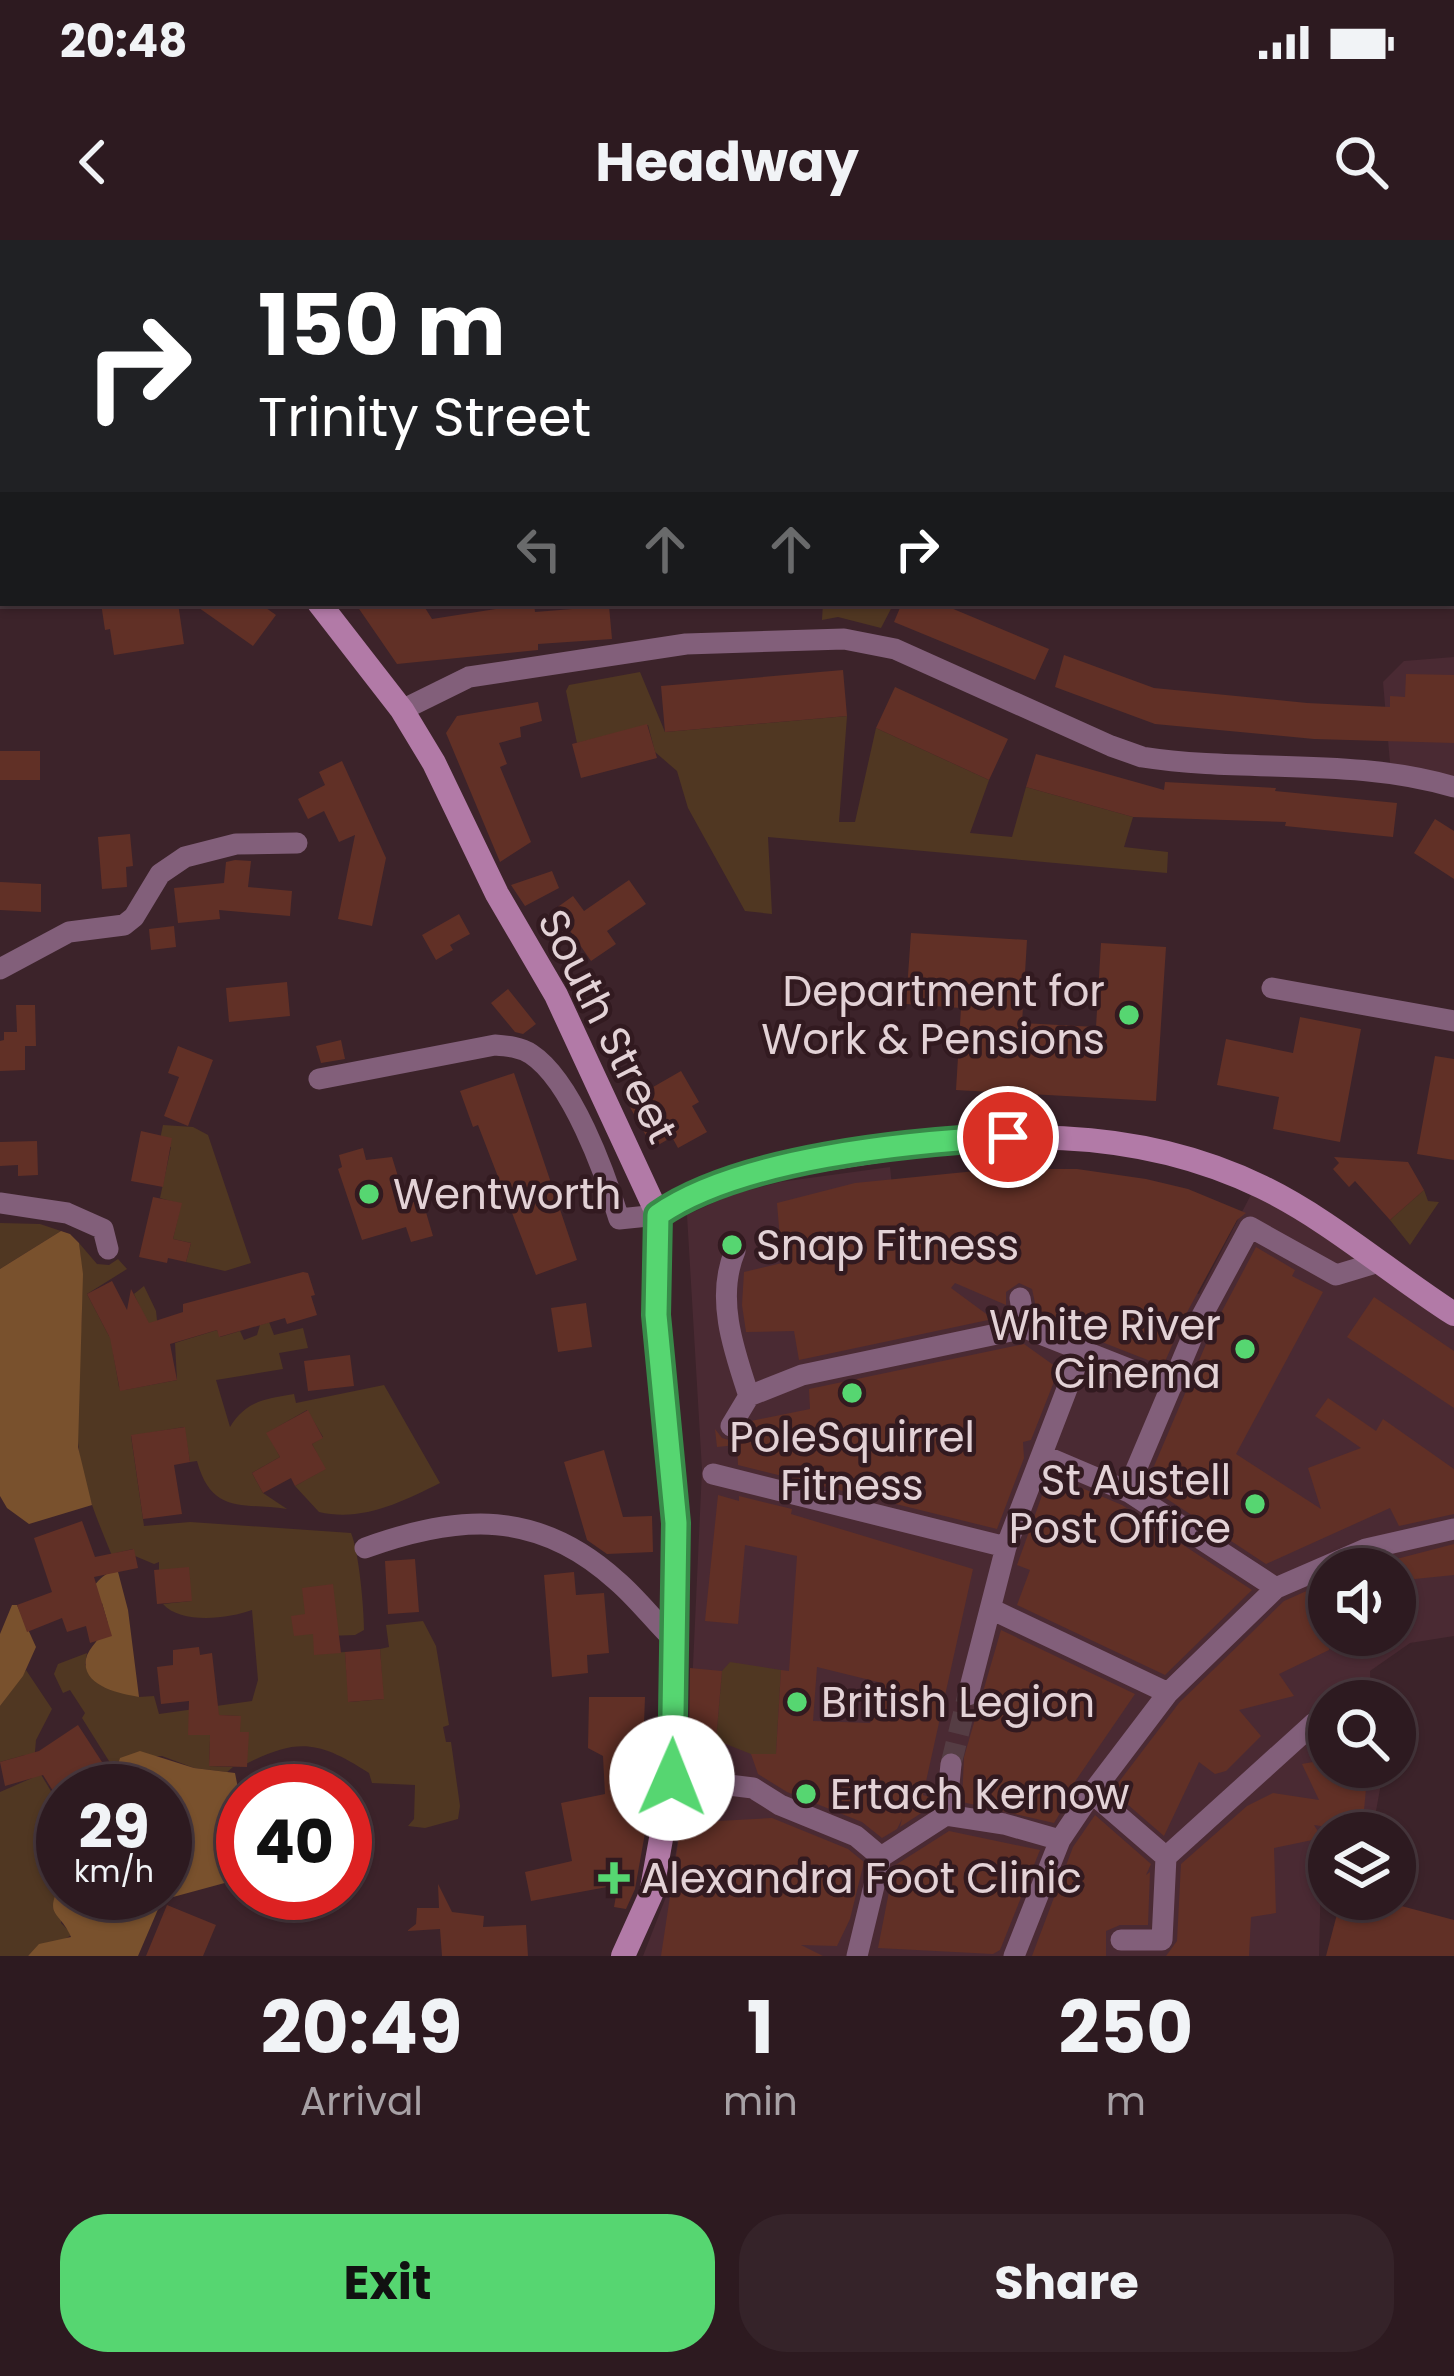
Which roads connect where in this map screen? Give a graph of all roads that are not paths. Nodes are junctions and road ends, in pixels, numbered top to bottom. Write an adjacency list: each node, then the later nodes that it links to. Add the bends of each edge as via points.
1 (321, 606): 2 (street, South Street)
2 (401, 710): 3 (street, via 469,676 686,644 844,639 895,649 1142,757 1373,773); 10 (street, South Street, via 556,994)
3 (1454, 787)
4 (297, 843): 5 (street, via 236,844 185,857 160,874 124,925 69,932)
5 (0, 969)
6 (1272, 988): 7 (street)
7 (1454, 1021)
8 (320, 1079): 10 (street, via 495,1045 518,1048 550,1072 586,1131 619,1219)
9 (0, 1202): 11 (street, via 68,1213)
10 (658, 1215): 13 (street, via 683,1197 790,1165 959,1140 1085,1139 1159,1148 1263,1188); 29 (street, South Street)
11 (110, 1230)
12 (735, 1251): 19 (street, via 728,1334)
13 (1378, 1262): 15 (street); 18 (street, via 1336,1275 1250,1228)
14 (1020, 1298): 16 (street)
15 (1454, 1313)
16 (1025, 1328): 17 (street); 19 (street, via 802,1375)
17 (1082, 1350): 18 (street); 21 (street)
18 (1172, 1386): 23 (street)
19 (749, 1396): 20 (street)
20 (731, 1421)
21 (1042, 1455): 23 (street); 25 (street)
22 (713, 1474): 25 (street)
23 (1127, 1490): 27 (street)
24 (1454, 1528): 27 (street, via 1366,1549)
25 (1006, 1547): 28 (street)
26 (364, 1548): 29 (street, via 479,1521 543,1535 596,1563)
27 (1276, 1588): 30 (street)
28 (991, 1609): 30 (street); 31 (street)
29 (675, 1641): 34 (street, South Street)
30 (1168, 1693): 35 (street)
31 (968, 1695)
32 (1308, 1728): 39 (street)
33 (951, 1764): 36 (street)
34 (672, 1778): 38 (street, via 753,1788 856,1836); 42 (street, South Street, via 651,1894)
35 (1092, 1793): 37 (street); 39 (street)
36 (946, 1815): 37 (street); 38 (street)
37 (1060, 1840): 44 (street)
38 (881, 1857): 43 (street)
39 (1166, 1857): 41 (street)
40 (1121, 1940): 41 (street)
41 (1161, 1948)
42 (623, 1956)
43 (857, 1956)
44 (1014, 1956)

